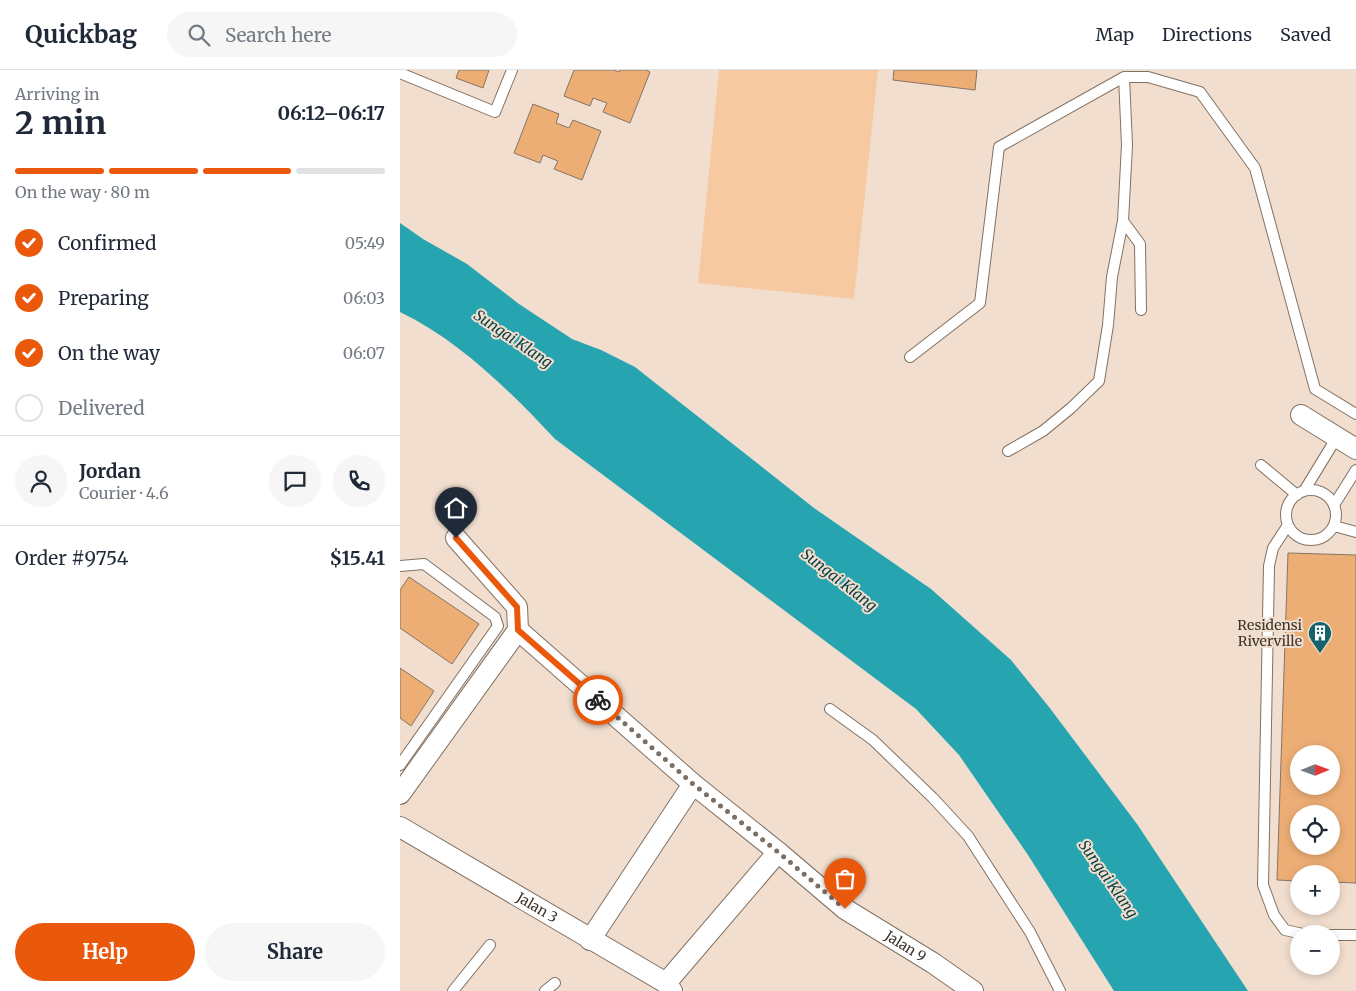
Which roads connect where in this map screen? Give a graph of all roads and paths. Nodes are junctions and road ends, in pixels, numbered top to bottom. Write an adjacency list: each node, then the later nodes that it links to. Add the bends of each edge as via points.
1 (512, 70): 2 (lane, via 495,112)
2 (400, 72)
3 (1124, 77): 4 (lane); 6 (lane, via 999,147 980,303); 7 (lane, via 1148,77 1200,92 1255,168 1315,389)
4 (1123, 221): 5 (lane, via 1140,244); 11 (lane, via 1112,277 1099,381 1043,431)
5 (1141, 310)
6 (910, 357)
7 (1356, 414)
8 (1301, 415): 9 (street)
9 (1337, 437): 10 (street); 14 (lane)
10 (1356, 449)
11 (1008, 451)
12 (1261, 465): 14 (lane)
13 (1356, 470): 15 (lane)
14 (1300, 493): 15 (lane, via 1320,492); 16 (lane, via 1287,508)
15 (1334, 505): 17 (lane)
16 (1288, 524): 17 (lane, via 1292,532 1306,540 1322,538); 28 (lane, via 1273,548 1269,566 1263,885 1274,914 1285,930)
17 (1334, 526): 18 (lane)
18 (1356, 532)
19 (456, 538): 21 (street, via 517,607)
20 (400, 566): 23 (lane, via 424,564 495,617 498,626)
21 (518, 630): 24 (street, Jalan 9); 25 (street)
22 (830, 709): 38 (lane, via 873,740 968,836 1030,932)
23 (400, 765)
24 (693, 784): 27 (street, Jalan 9); 31 (street)
25 (400, 794)
26 (400, 827): 31 (street, Jalan 3)
27 (778, 852): 34 (street); 37 (street, Jalan 9, via 845,909)
28 (1290, 931)
29 (1340, 935): 30 (lane)
30 (1356, 935)
31 (590, 940): 34 (street, Jalan 3)
32 (490, 945): 35 (lane)
33 (554, 983): 36 (lane)
34 (669, 987)
35 (453, 991)
36 (545, 991)
37 (973, 991)
38 (1060, 991)

